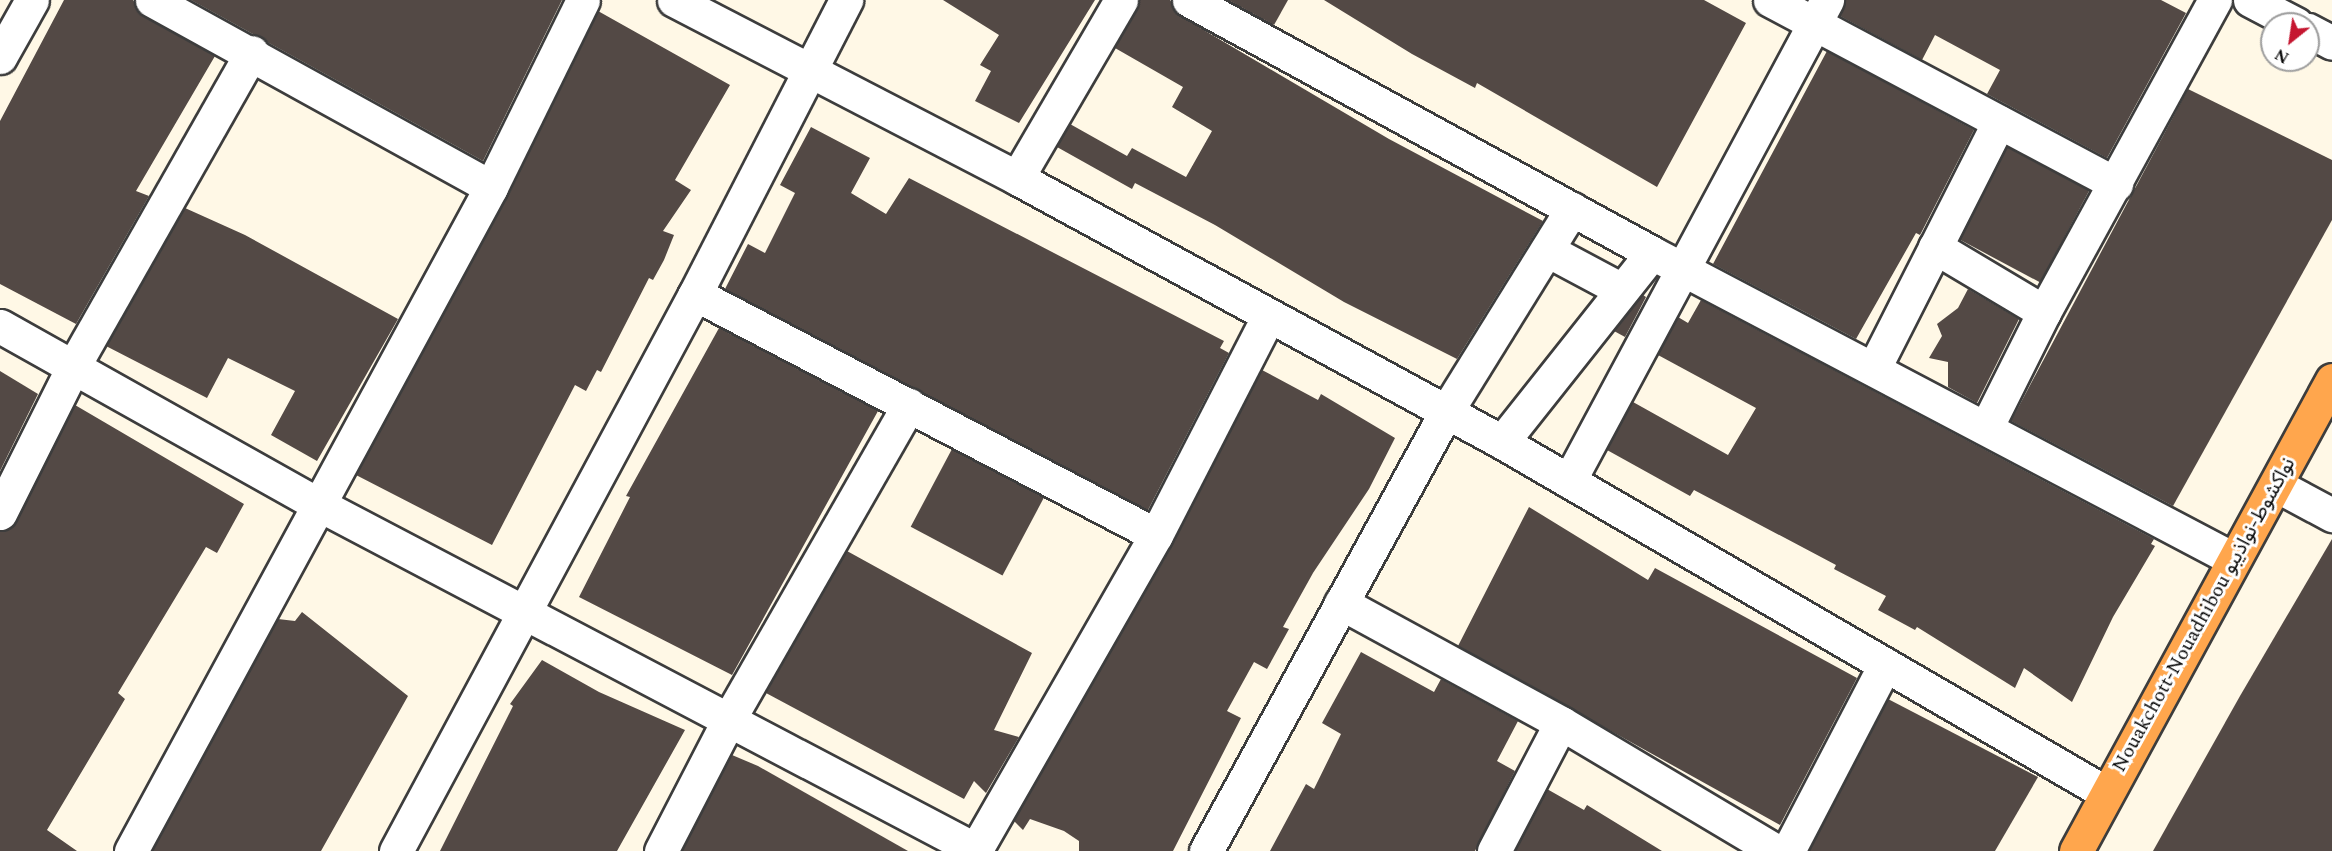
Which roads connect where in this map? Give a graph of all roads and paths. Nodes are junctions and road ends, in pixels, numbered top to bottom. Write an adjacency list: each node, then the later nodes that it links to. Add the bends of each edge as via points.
1 (32, 0): 14 (street)
2 (152, 0): 13 (street)
3 (583, 0): 19 (street)
4 (674, 0): 15 (street)
5 (846, 0): 15 (street)
6 (1121, 0): 17 (street)
7 (1189, 0): 20 (street)
8 (1770, 0): 11 (street)
9 (2215, 0): 18 (street)
10 (2250, 0): 12 (street)
11 (1821, 12): 16 (street); 24 (street)
12 (2273, 12)
13 (252, 52): 19 (street); 30 (street)
14 (0, 57)
15 (808, 68): 17 (street); 26 (street)
16 (1999, 122): 18 (street); 21 (street)
17 (1017, 178): 28 (street)
18 (2116, 184): 27 (street)
19 (491, 187): 39 (street, via 341,466)
20 (1572, 209): 22 (street); 23 (street)
21 (1935, 247): 27 (street); 31 (street)
22 (1547, 250): 25 (street); 34 (street)
23 (1652, 253): 24 (street); 25 (street)
24 (1685, 269): 31 (street); 37 (street)
25 (1622, 290): 36 (street)
26 (695, 294): 33 (street); 45 (street)
27 (2044, 312): 35 (street)
28 (1268, 317): 34 (street); 42 (street)
29 (0, 326): 30 (street)
30 (73, 367): 39 (street); 40 (street)
31 (1874, 368): 35 (street)
32 (2332, 380): 38 (highway, Nouakchott-Nouadhibou نواكشوط-نواذيبو)
33 (909, 405): 42 (street); 47 (street)
34 (1446, 412): 36 (street); 44 (street)
35 (1987, 426): 43 (street)
36 (1502, 442): 37 (street)
37 (1569, 481): 46 (street)
38 (2276, 485): 41 (street); 43 (highway, Nouakchott-Nouadhibou نواكشوط-نواذيبو)
39 (316, 503): 45 (street); 51 (street, via 230,672)
40 (0, 513)
41 (2332, 515)
42 (1156, 535): 50 (street)
43 (2233, 560): 49 (highway, Nouakchott-Nouadhibou نواكشوط-نواذيبو)
44 (1341, 603): 48 (street); 54 (street)
45 (524, 614): 47 (street); 52 (street)
46 (1885, 665): 49 (street); 57 (street)
47 (729, 719): 50 (street); 53 (street)
48 (1561, 723): 55 (street); 56 (street)
49 (2106, 793): 58 (highway, Nouakchott-Nouadhibou نواكشوط-نواذيبو)
50 (976, 850)
51 (131, 851)
52 (396, 851)
53 (661, 851)
54 (1206, 851)
55 (1494, 851)
56 (1776, 851)
57 (1788, 851)
58 (2076, 851)

